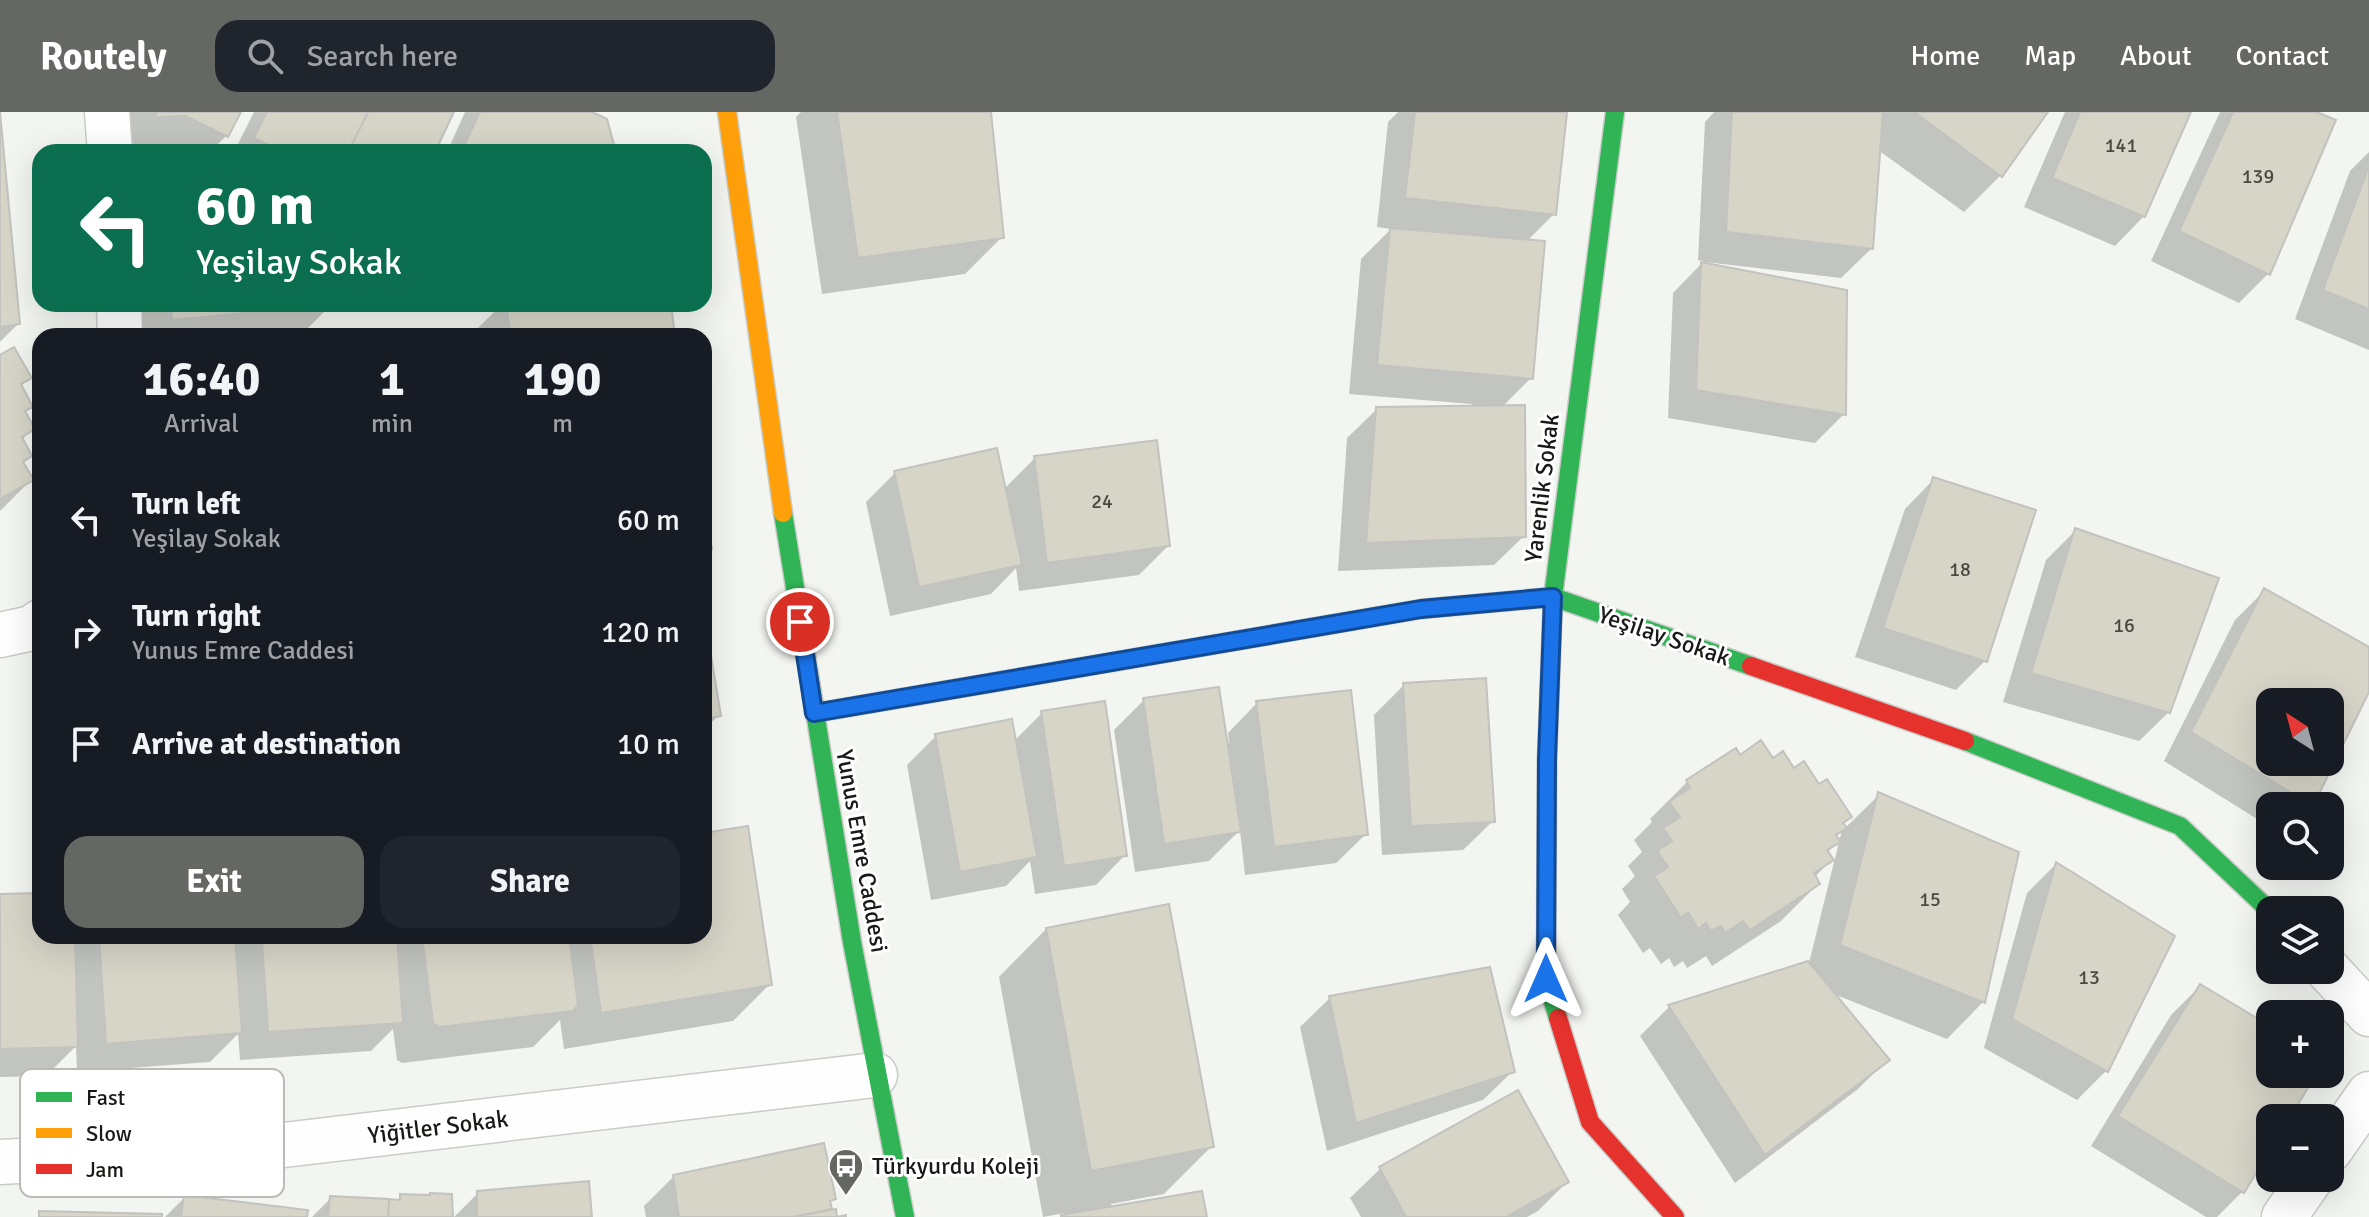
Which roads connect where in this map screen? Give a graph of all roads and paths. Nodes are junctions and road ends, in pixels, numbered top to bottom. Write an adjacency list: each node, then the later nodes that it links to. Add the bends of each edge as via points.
1 (107, 112): 4 (street)
2 (727, 112): 8 (street, Yunus Emre Caddesi)
3 (1615, 112): 5 (street, Yarenlik Sokak)
4 (109, 144)
5 (1553, 597): 8 (street, Yeşilay Sokak, via 1421,609); 9 (street, Yeşilay Sokak, via 2000,753 2180,826); 20 (street, Yarenlik Sokak, via 1546,979 1590,1122)
6 (32, 628): 7 (street)
7 (0, 635)
8 (814, 713): 12 (street, Yunus Emre Caddesi)
9 (2256, 898)
10 (2341, 984): 11 (street)
11 (2369, 1014)
12 (875, 1075): 15 (street, Yiğitler Sokak); 19 (street, Yunus Emre Caddesi)
13 (2369, 1094): 14 (street)
14 (2344, 1130)
15 (284, 1145)
16 (20, 1161): 17 (street, Yiğitler Sokak)
17 (0, 1162)
18 (2301, 1192): 21 (street)
19 (905, 1217)
20 (1675, 1217)
21 (2284, 1217)

